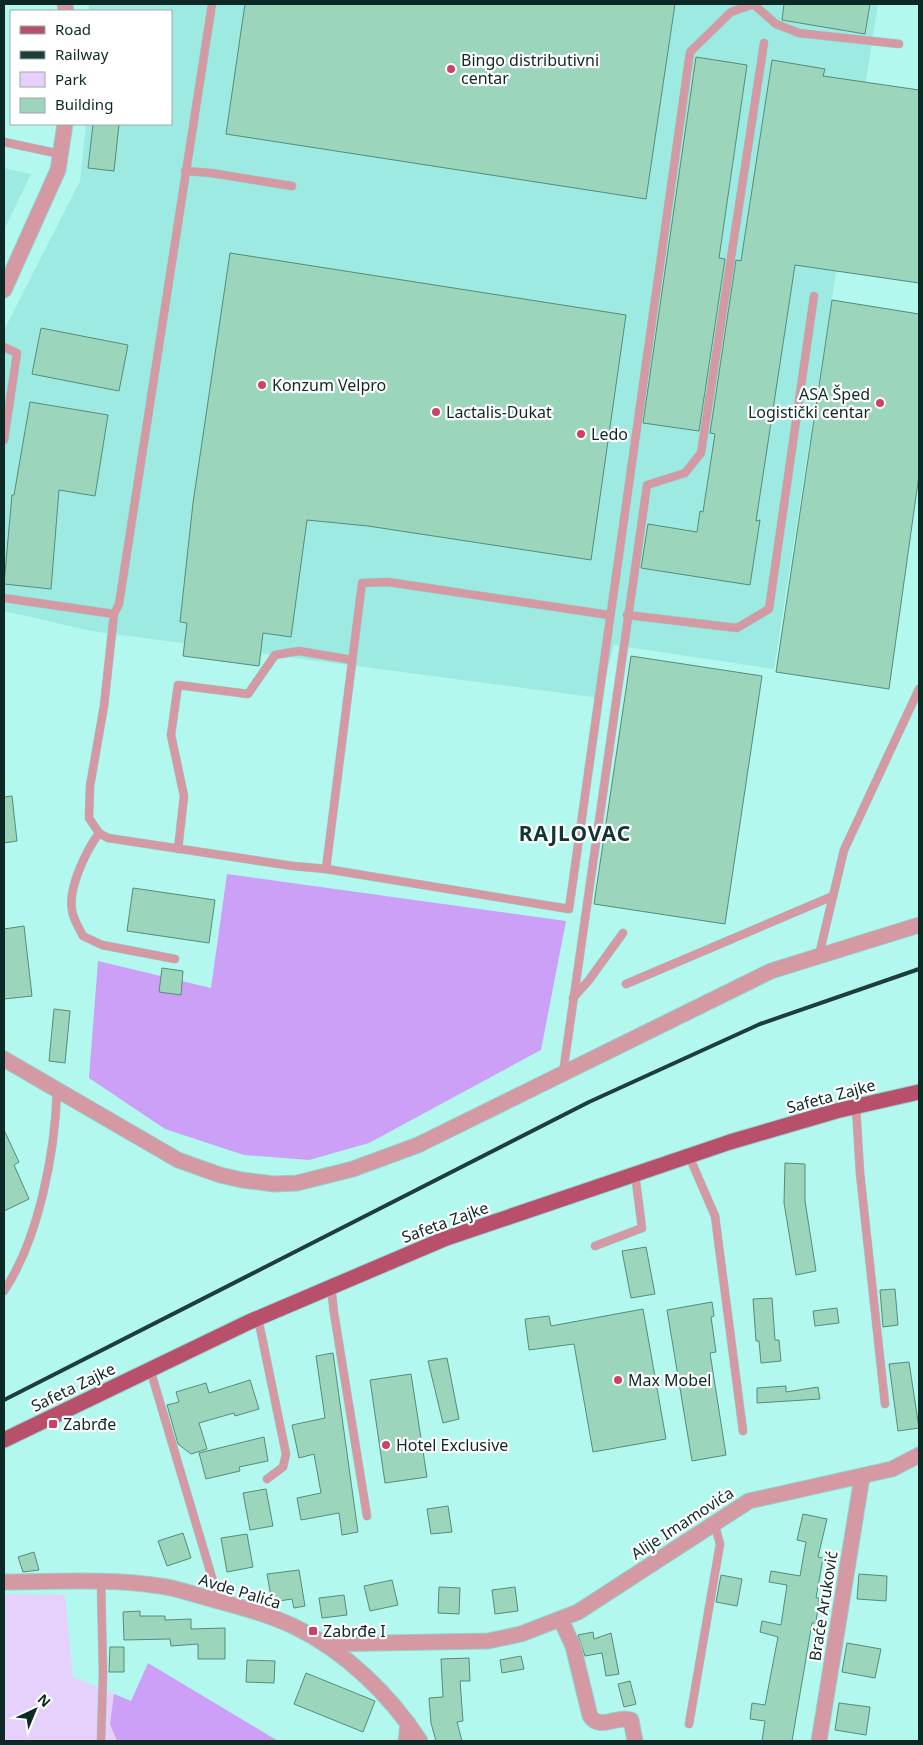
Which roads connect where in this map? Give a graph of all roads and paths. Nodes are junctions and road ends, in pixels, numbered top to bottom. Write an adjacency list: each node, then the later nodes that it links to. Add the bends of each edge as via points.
1 (212, 4): 8 (lane)
2 (754, 4): 4 (lane, via 776,24 799,33); 16 (lane, via 731,12 690,52)
3 (764, 43): 17 (lane, via 701,453 685,473 647,485)
4 (900, 44)
5 (65, 125): 7 (street)
6 (4, 142): 7 (lane)
7 (60, 154): 10 (street, via 58,170)
8 (185, 171): 9 (lane); 15 (lane, via 119,604)
9 (292, 186)
10 (4, 290)
11 (814, 296): 17 (lane, via 768,608 737,628)
12 (4, 347): 13 (lane, via 17,352)
13 (4, 440)
14 (4, 598): 15 (lane)
15 (114, 614): 20 (lane, via 104,706 90,786 88,818)
16 (609, 615): 18 (lane, via 388,582 362,583); 22 (lane, via 569,909)
17 (627, 615): 29 (lane)
18 (352, 660): 21 (lane, via 299,650 275,655 248,694 178,685 171,735 184,796); 22 (lane)
19 (919, 689): 23 (lane, via 844,850)
20 (98, 833): 21 (lane, via 108,838); 27 (lane, via 88,848 75,884 72,910 82,936 102,945)
21 (178, 849): 22 (lane)
22 (326, 869)
23 (833, 896): 26 (lane); 28 (lane)
24 (919, 925): 26 (street)
25 (623, 933): 29 (lane)
26 (819, 955): 31 (street, via 771,971)
27 (175, 959)
28 (626, 984)
29 (573, 998): 31 (lane)
30 (4, 1059): 32 (street)
31 (563, 1073): 32 (street, via 418,1145 319,1179 274,1184 220,1176 178,1160)
32 (57, 1089): 39 (lane, via 56,1124 48,1171 34,1222 13,1277)
33 (917, 1096): 34 (main road, Safeta Zajke)
34 (856, 1107): 35 (main road, Safeta Zajke); 42 (lane)
35 (689, 1156): 36 (main road, Safeta Zajke); 43 (lane, via 715,1216)
36 (635, 1174): 37 (lane, via 642,1228); 38 (main road, Safeta Zajke, via 444,1239)
37 (595, 1246)
38 (331, 1286): 40 (main road, Safeta Zajke); 48 (lane)
39 (4, 1291)
40 (258, 1318): 41 (main road, Safeta Zajke); 47 (lane, via 286,1454 283,1467)
41 (150, 1369): 44 (main road, Safeta Zajke); 52 (lane)
42 (885, 1404)
43 (743, 1431)
44 (4, 1440)
45 (919, 1455): 46 (street, Alije Imamovića, via 892,1469)
46 (862, 1477): 49 (street, Alije Imamovića, via 749,1501); 61 (street, Braće Aruković)
47 (267, 1479)
48 (367, 1516)
49 (714, 1522): 53 (street, Alije Imamovića); 56 (lane, via 720,1544)
50 (4, 1582): 51 (street, Avde Palića)
51 (101, 1582): 52 (street, Avde Palića, via 160,1586); 57 (lane)
52 (219, 1602): 54 (street, Avde Palića, via 295,1627)
53 (561, 1620): 54 (street, Alije Imamovića, via 488,1641); 60 (street, via 573,1646 590,1716 600,1723 625,1718 631,1720)
54 (325, 1644): 55 (street, Avde Palića, via 367,1679)
55 (408, 1723): 58 (street); 59 (street, Avde Palića)
56 (689, 1724)
57 (101, 1741)
58 (406, 1741)
59 (420, 1741)
60 (635, 1741)
61 (819, 1741)

